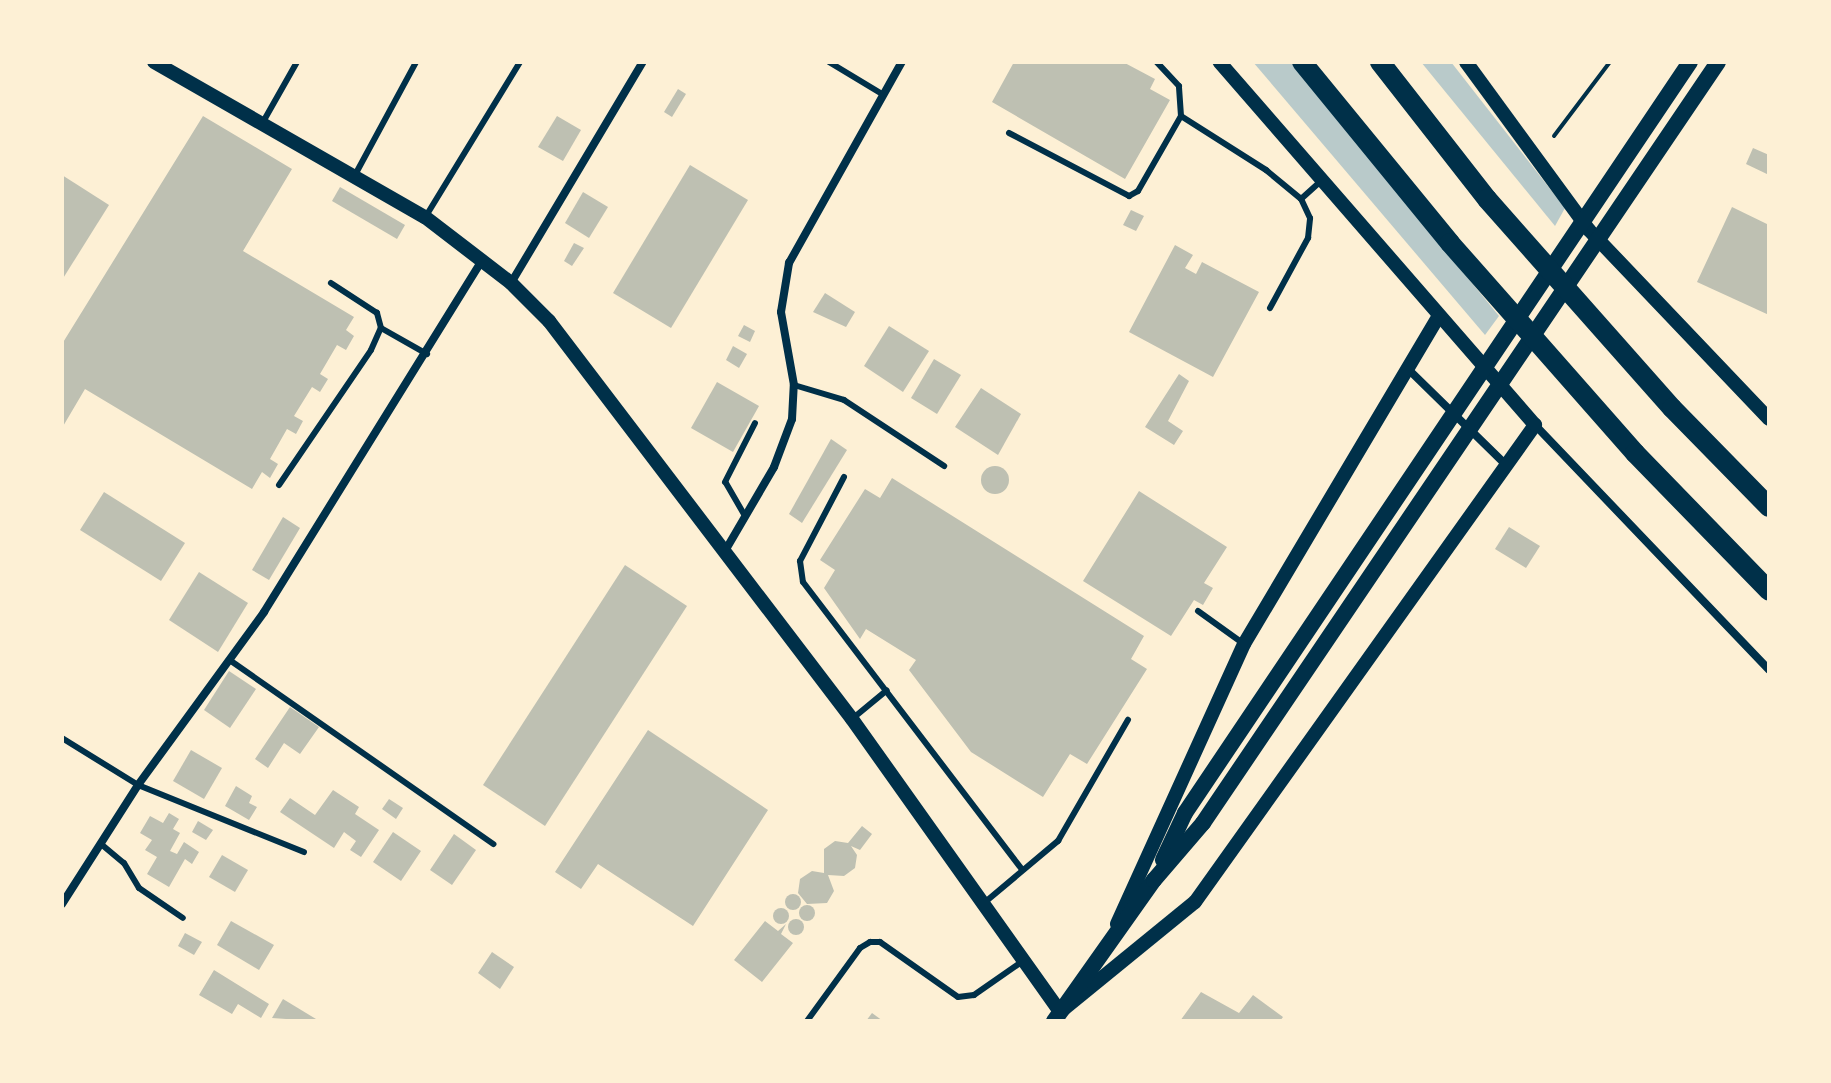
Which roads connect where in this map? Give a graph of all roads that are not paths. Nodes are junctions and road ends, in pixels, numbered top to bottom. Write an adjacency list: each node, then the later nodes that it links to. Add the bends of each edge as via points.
1 (154, 62): 17 (street)
2 (297, 62): 17 (lane)
3 (416, 62): 19 (lane)
4 (520, 62): 22 (lane)
5 (643, 62): 25 (street)
6 (829, 62): 15 (lane)
7 (902, 62): 15 (street)
8 (1157, 62): 16 (lane, via 1179,86)
9 (1220, 62): 20 (street)
10 (1302, 62): 42 (highway, via 1450,243 1635,453)
11 (1380, 62): 39 (highway, via 1498,211 1672,408)
12 (1466, 62): 32 (street, via 1589,230)
13 (1690, 62): 56 (main road, via 1185,813)
14 (1718, 62): 56 (main road, via 1203,823)
15 (882, 94): 31 (street, via 789,263 781,312)
16 (1181, 116): 18 (lane, via 1138,191 1129,196); 21 (lane)
17 (261, 125): 19 (street)
18 (1009, 133)
19 (354, 177): 22 (street)
20 (1322, 180): 21 (lane); 27 (street)
21 (1301, 199): 26 (lane, via 1310,218 1308,238)
22 (425, 217): 23 (street)
23 (483, 259): 25 (street); 29 (street)
24 (331, 283): 28 (lane, via 377,313)
25 (511, 283): 41 (street, via 620,409)
26 (1270, 308)
27 (1438, 317): 30 (street); 34 (street)
28 (381, 328): 29 (lane); 38 (lane)
29 (427, 354): 45 (street)
30 (1407, 368): 36 (street); 44 (street)
31 (794, 385): 35 (lane, via 844,400); 40 (street, via 786,444)
32 (1769, 419)
33 (755, 423): 40 (lane, via 725,482)
34 (1535, 425): 36 (street); 46 (street)
35 (944, 466)
36 (1507, 466): 62 (street, via 1195,902)
37 (844, 477): 47 (lane, via 798,570)
38 (279, 485)
39 (1769, 507)
40 (745, 516): 41 (street)
41 (725, 551): 48 (street)
42 (1769, 591)
43 (1198, 611): 44 (lane)
44 (1244, 644): 60 (street)
45 (231, 661): 51 (street); 53 (lane)
46 (1769, 670)
47 (887, 690): 48 (lane); 55 (lane)
48 (852, 719): 57 (street)
49 (1128, 720): 55 (lane, via 1058,841)
50 (62, 738): 51 (lane)
51 (138, 785): 52 (street); 54 (lane)
52 (101, 844): 58 (street); 59 (lane, via 124,863 139,888)
53 (493, 844)
54 (304, 852)
55 (1022, 869): 57 (lane)
56 (1154, 880): 60 (main road)
57 (984, 903): 61 (street)
58 (62, 904)
59 (183, 918)
60 (1109, 943): 62 (main road)
61 (1023, 961): 62 (street); 63 (lane, via 974,995 958,997 880,942 870,942 860,948)
62 (1060, 1018)
63 (807, 1021)

